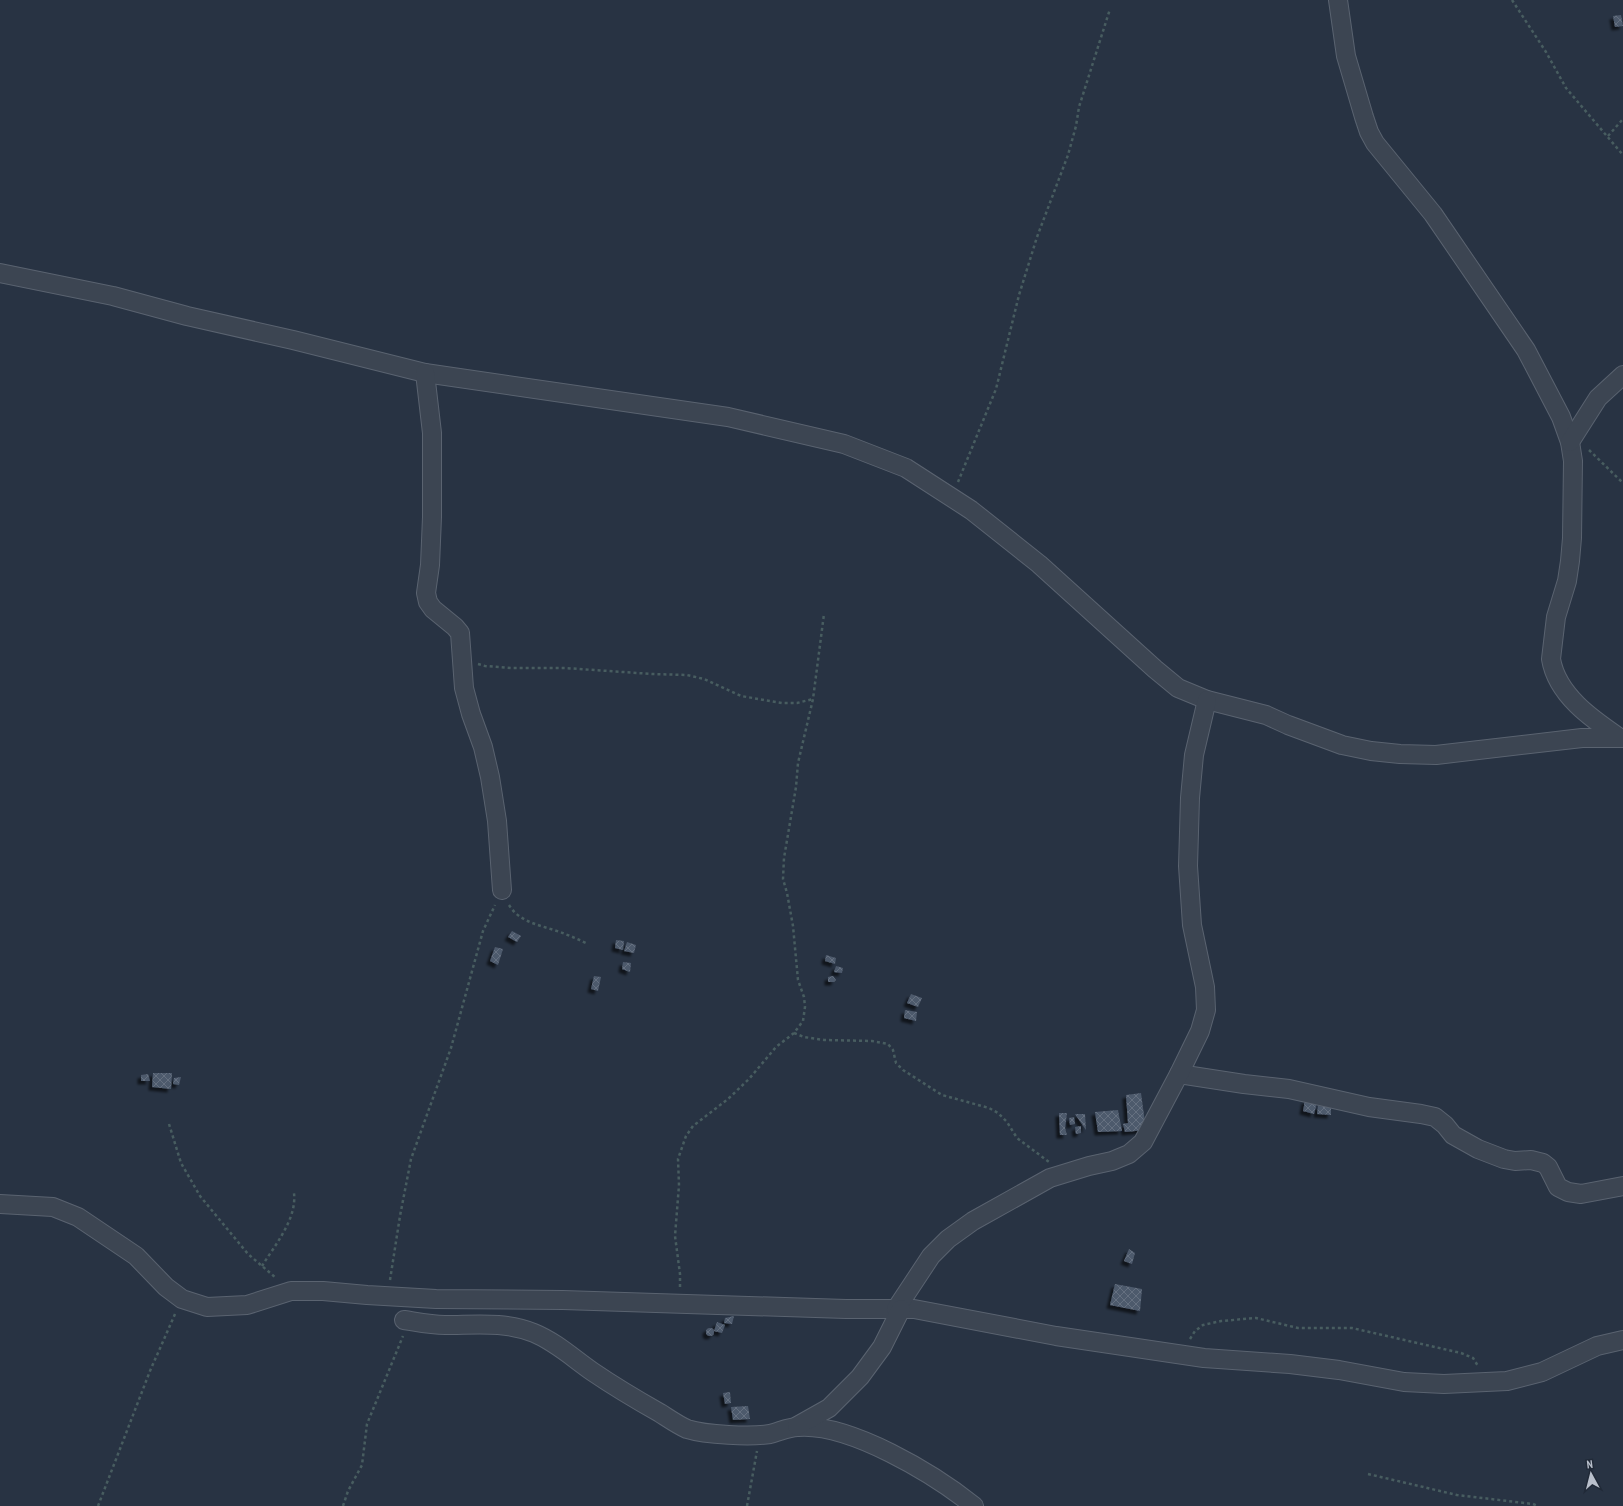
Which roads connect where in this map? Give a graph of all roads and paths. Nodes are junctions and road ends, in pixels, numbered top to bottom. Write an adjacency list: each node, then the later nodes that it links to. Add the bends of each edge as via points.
1 (1338, 0): 10 (street, via 1346,56 1369,132 1375,143 1433,214 1526,350)
2 (1512, 0): 5 (path, via 1566,88)
3 (1110, 9): 12 (path, via 1079,107 1068,155 1037,237 996,389)
4 (1623, 118): 5 (path)
5 (1608, 136): 6 (path)
6 (1623, 155)
7 (0, 273): 8 (street, via 113,296)
8 (425, 373): 12 (street, via 728,417 844,444 906,468); 14 (street, via 432,433 432,517 426,593 433,609 460,633)
9 (1623, 375): 10 (street, via 1598,398)
10 (1573, 438): 11 (path); 17 (street, via 1572,538 1566,581 1556,617 1552,666 1560,684 1592,720)
11 (1623, 483)
12 (952, 497): 16 (street, via 1039,564 1178,688)
13 (824, 614): 15 (path)
14 (462, 660): 15 (path, via 485,666 511,668 565,668 687,675 704,679 741,696 782,703); 18 (street, via 464,688 490,777 497,822)
15 (814, 699): 20 (path, via 798,763 782,879 793,926 798,980 805,1007 803,1020)
16 (1207, 700): 17 (street, via 1266,715 1342,744 1400,754 1436,755 1582,738); 21 (street, via 1194,755 1188,866 1192,925 1205,987 1206,1010 1200,1031)
17 (1622, 738)
18 (502, 890): 19 (path, via 510,907 527,921); 29 (path, via 483,931 450,1048 411,1159 390,1282)
19 (588, 944)
20 (794, 1033): 23 (path, via 824,1040 888,1044 893,1050 896,1063 903,1070 942,1095 977,1103 998,1113 1017,1138); 31 (path, via 776,1047 728,1099 693,1126 686,1136 678,1159 679,1186 675,1236 680,1274)
21 (1179, 1074): 23 (street, via 1143,1142 1129,1154 1112,1161); 24 (street, via 1289,1089 1369,1107 1435,1117 1453,1135 1478,1149 1504,1159 1543,1162 1558,1187 1568,1192 1581,1194)
22 (169, 1124): 27 (path, via 182,1163 200,1196 248,1254)
23 (1063, 1174): 32 (street, via 1050,1178 973,1221 948,1239 931,1256)
24 (1623, 1186)
25 (294, 1193): 27 (path, via 291,1216)
26 (0, 1204): 30 (street, via 53,1207 78,1217 136,1256)
27 (262, 1266): 28 (path)
28 (291, 1292): 29 (street, via 323,1291); 30 (street, via 247,1305 227,1307 207,1307)
29 (396, 1297): 31 (street)
30 (182, 1300): 40 (path, via 150,1371)
31 (679, 1303): 32 (street)
32 (898, 1309): 35 (street, via 914,1309 1056,1336); 37 (street, via 882,1347 860,1377 829,1408)
33 (404, 1320): 38 (street, via 443,1325 477,1323 514,1326 556,1344 593,1372 687,1429 725,1435); 41 (path, via 404,1333 367,1424 362,1465)
34 (1623, 1340): 36 (street, via 1597,1346 1542,1372 1507,1381)
35 (1179, 1354): 36 (street, via 1339,1370 1404,1382); 36 (path, via 1195,1331 1203,1325 1256,1318 1298,1328 1352,1328 1461,1352 1473,1358)
36 (1486, 1382)
37 (797, 1426): 38 (street, via 770,1434); 43 (street, via 828,1429 872,1444 919,1469)
38 (760, 1434): 42 (path)
39 (1368, 1474): 44 (path, via 1457,1495)
40 (98, 1506)
41 (343, 1506)
42 (747, 1506)
43 (974, 1506)
44 (1538, 1506)

